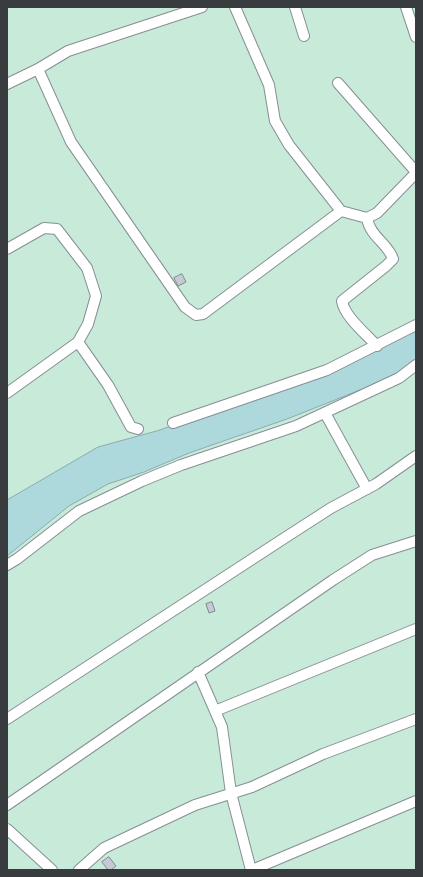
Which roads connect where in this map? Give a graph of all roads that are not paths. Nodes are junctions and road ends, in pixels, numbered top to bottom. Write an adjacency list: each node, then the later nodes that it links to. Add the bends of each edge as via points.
1 (202, 7): 7 (lane, via 68,51)
2 (235, 7): 11 (lane, via 269,85 275,121 289,145)
3 (295, 7): 5 (lane)
4 (406, 7): 6 (lane)
5 (304, 36)
6 (416, 37)
7 (38, 69): 9 (lane); 11 (lane, via 71,142 185,307 196,315 203,314)
8 (338, 83): 10 (lane)
9 (7, 84)
10 (416, 173): 12 (lane, via 378,213)
11 (341, 211): 12 (lane)
12 (367, 218): 16 (lane, via 375,237 391,253 393,259 342,301 342,307)
13 (7, 250): 15 (lane, via 44,228 57,229 74,250 87,268 96,296 88,324)
14 (416, 325): 16 (lane)
15 (78, 342): 18 (lane); 21 (lane, via 108,385 130,427)
16 (377, 346): 20 (lane, via 327,370)
17 (416, 365): 19 (lane, via 399,378)
18 (7, 393)
19 (326, 412): 23 (lane); 25 (lane, via 296,426 181,465 79,511)
20 (173, 423)
21 (138, 430)
22 (416, 456): 23 (lane)
23 (367, 489): 29 (lane, via 331,508)
24 (416, 542): 27 (lane, via 372,554)
25 (7, 565)
26 (416, 629): 28 (lane)
27 (198, 672): 28 (lane); 33 (lane)
28 (215, 711): 31 (lane, via 222,727)
29 (7, 719)
30 (416, 719): 31 (lane, via 323,754 252,787)
31 (231, 793): 36 (lane, via 195,805 104,848); 37 (lane)
32 (416, 801): 37 (lane)
33 (7, 805)
34 (7, 829): 35 (lane)
35 (52, 870)
36 (79, 870)
37 (251, 870)

